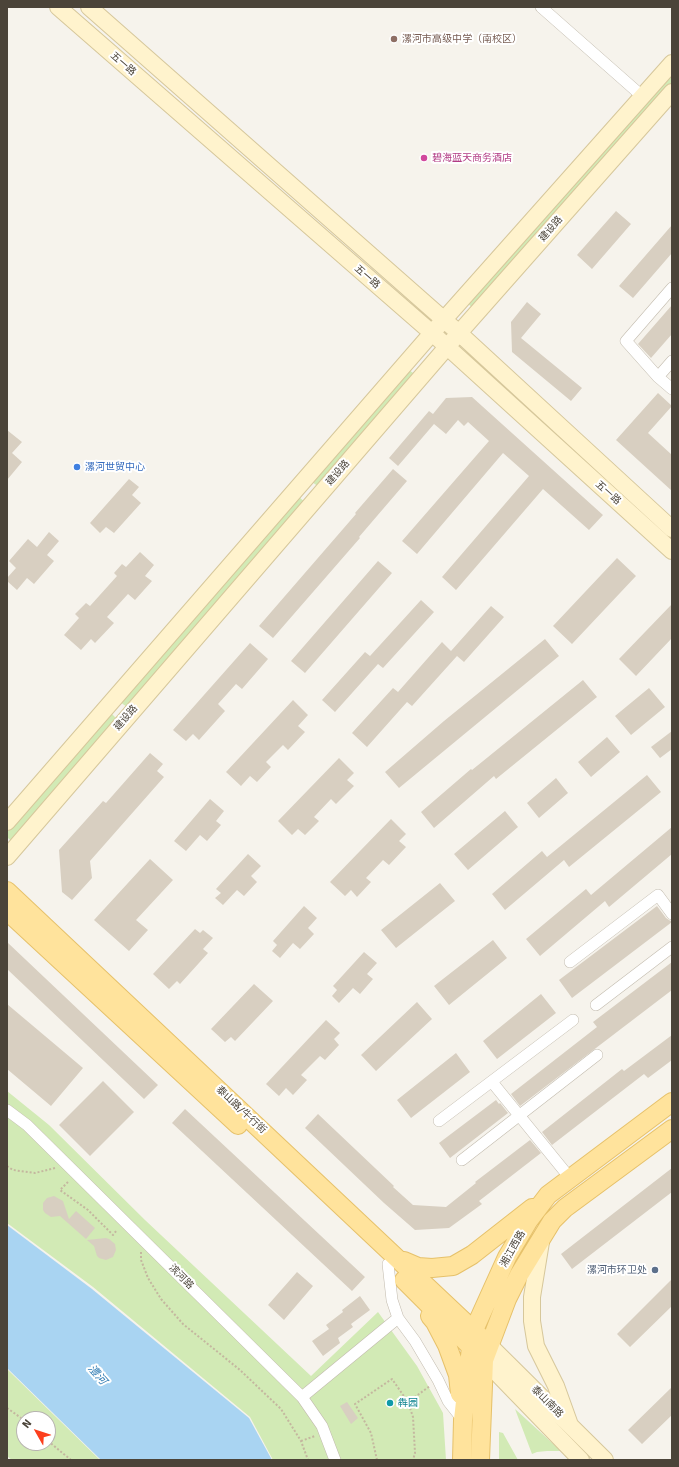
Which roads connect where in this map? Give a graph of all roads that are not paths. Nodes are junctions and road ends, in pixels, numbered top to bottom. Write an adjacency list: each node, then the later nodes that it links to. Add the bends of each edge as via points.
1 (58, 7): 9 (street, 五一路)
2 (89, 7): 8 (street, 五一路)
3 (540, 7): 6 (street)
4 (672, 63): 6 (street, 建设路)
5 (672, 92): 10 (street, 建设路)
6 (642, 96): 8 (street, 建设路)
7 (672, 288): 13 (street, via 626,341)
8 (443, 320): 9 (street, 建设路); 10 (street, 五一路)
9 (432, 333): 11 (street, 五一路); 15 (street, 建设路)
10 (459, 333): 11 (street, 建设路); 17 (street, 五一路)
11 (447, 347): 16 (street, 建设路); 18 (street, 五一路)
12 (672, 361): 13 (street)
13 (658, 377): 14 (street)
14 (672, 389)
15 (300, 485): 16 (street); 19 (street, 建设路)
16 (316, 498): 20 (street, 建设路)
17 (672, 529)
18 (672, 551)
19 (110, 703): 20 (street); 21 (street, 建设路)
20 (127, 717): 22 (street, 建设路)
21 (7, 822)
22 (7, 857)
23 (7, 891): 41 (main road, 泰山路/牛行街)
24 (7, 911): 41 (main road, 泰山路/牛行街)
25 (672, 914): 27 (street, via 658,895)
26 (672, 947): 28 (street)
27 (570, 962)
28 (596, 1004)
29 (573, 1020): 31 (street)
30 (597, 1055): 34 (street)
31 (492, 1082): 34 (street); 35 (street)
32 (672, 1102): 38 (main road, 湘江西路)
33 (7, 1110): 45 (street, 滨河路, via 26,1125)
34 (519, 1115): 37 (street); 38 (street)
35 (439, 1121)
36 (672, 1129): 40 (main road, 湘江西路, via 565,1208 552,1221)
37 (462, 1160)
38 (570, 1178): 39 (main road, 湘江西路)
39 (548, 1195): 41 (main road, via 472,1256 453,1266 418,1268); 43 (main road, 湘江西路, via 529,1220 507,1257)
40 (541, 1238): 44 (main road, 湘江西路, via 507,1299); 47 (street, via 532,1297 532,1321 536,1346 556,1386)
41 (393, 1261): 42 (street, via 392,1300); 43 (main road, 泰山路/牛行街); 46 (main road, via 402,1286 435,1322 447,1345 458,1375)
42 (398, 1318): 45 (street); 46 (street, via 415,1341 448,1401)
43 (472, 1338): 44 (main road, 泰山路/牛行街); 46 (main road, 湘江西路)
44 (487, 1352): 47 (street, 泰山南路); 50 (main road, 湘江西路); 51 (street, 泰山南路)
45 (302, 1396): 48 (street, 滨河路, via 322,1426)
46 (463, 1420): 49 (main road, 湘江西路)
47 (570, 1425): 52 (street, 泰山南路)
48 (335, 1460)
49 (462, 1460)
50 (480, 1460)
51 (581, 1460)
52 (606, 1460)

